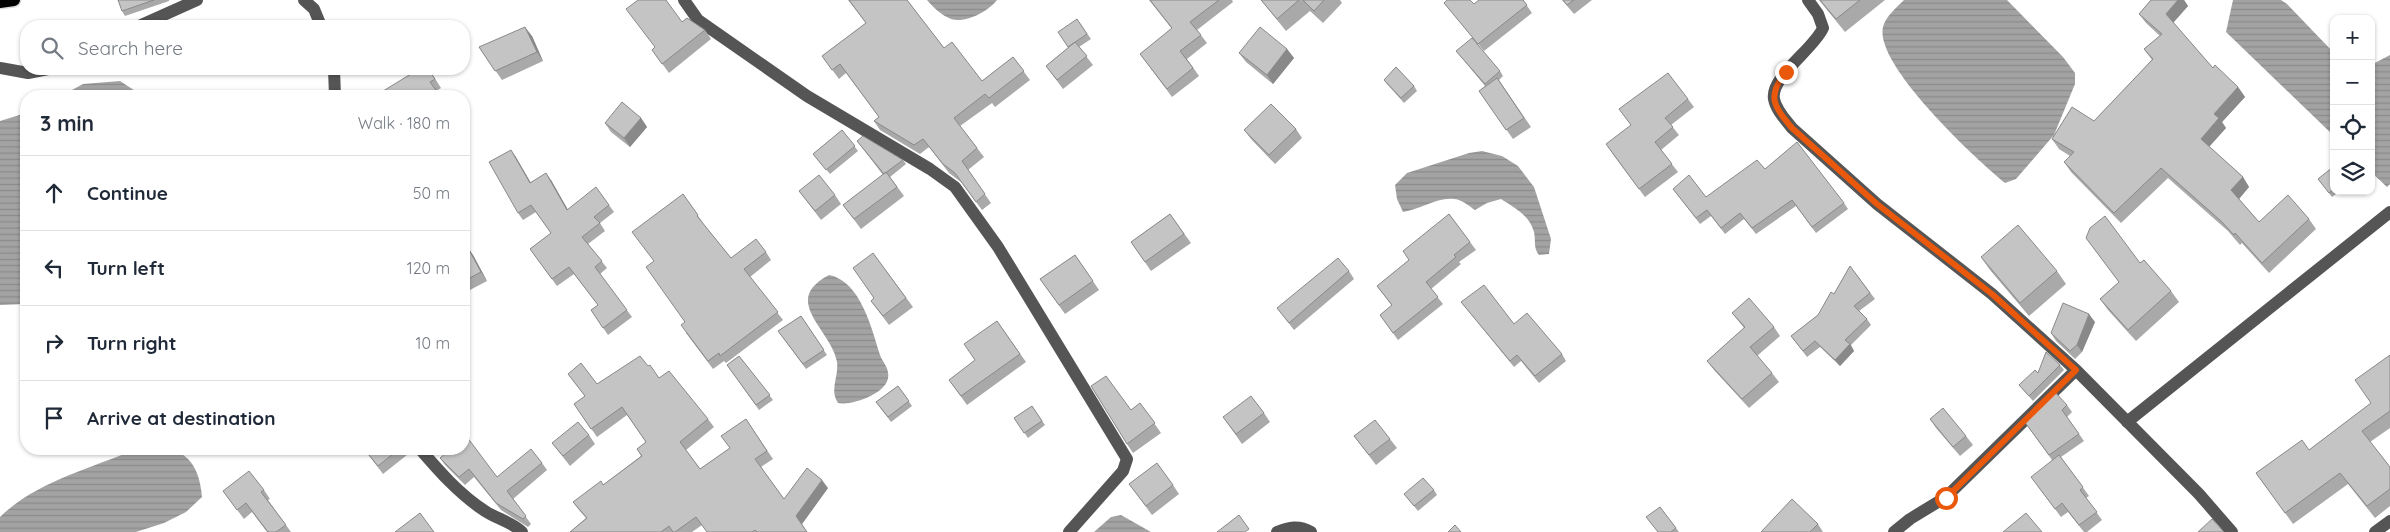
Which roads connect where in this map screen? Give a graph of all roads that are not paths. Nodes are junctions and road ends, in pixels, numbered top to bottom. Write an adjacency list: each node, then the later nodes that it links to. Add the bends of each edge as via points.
1 (14, 0): 6 (main road)
2 (197, 0): 7 (street)
3 (304, 0): 8 (street, via 314,9)
4 (684, 0): 19 (street, via 698,20 807,96 955,187 998,248 1126,459 1123,470)
5 (1808, 0): 14 (street, via 1823,28 1811,47 1776,85 1773,98 1780,114 1877,204 1992,294)
6 (0, 2)
7 (152, 20)
8 (319, 20)
9 (0, 68): 10 (street)
10 (20, 72)
11 (334, 75): 12 (street)
12 (335, 90)
13 (2390, 212): 15 (street)
14 (2076, 370): 15 (street); 22 (street, via 1946,498)
15 (2127, 422): 23 (street)
16 (426, 455): 18 (street, via 455,487 485,511)
17 (2390, 521): 24 (street)
18 (522, 532)
19 (1070, 532)
20 (1277, 532): 21 (street, via 1288,527 1303,527)
21 (1311, 532)
22 (1894, 532)
23 (2232, 532)
24 (2375, 532)

